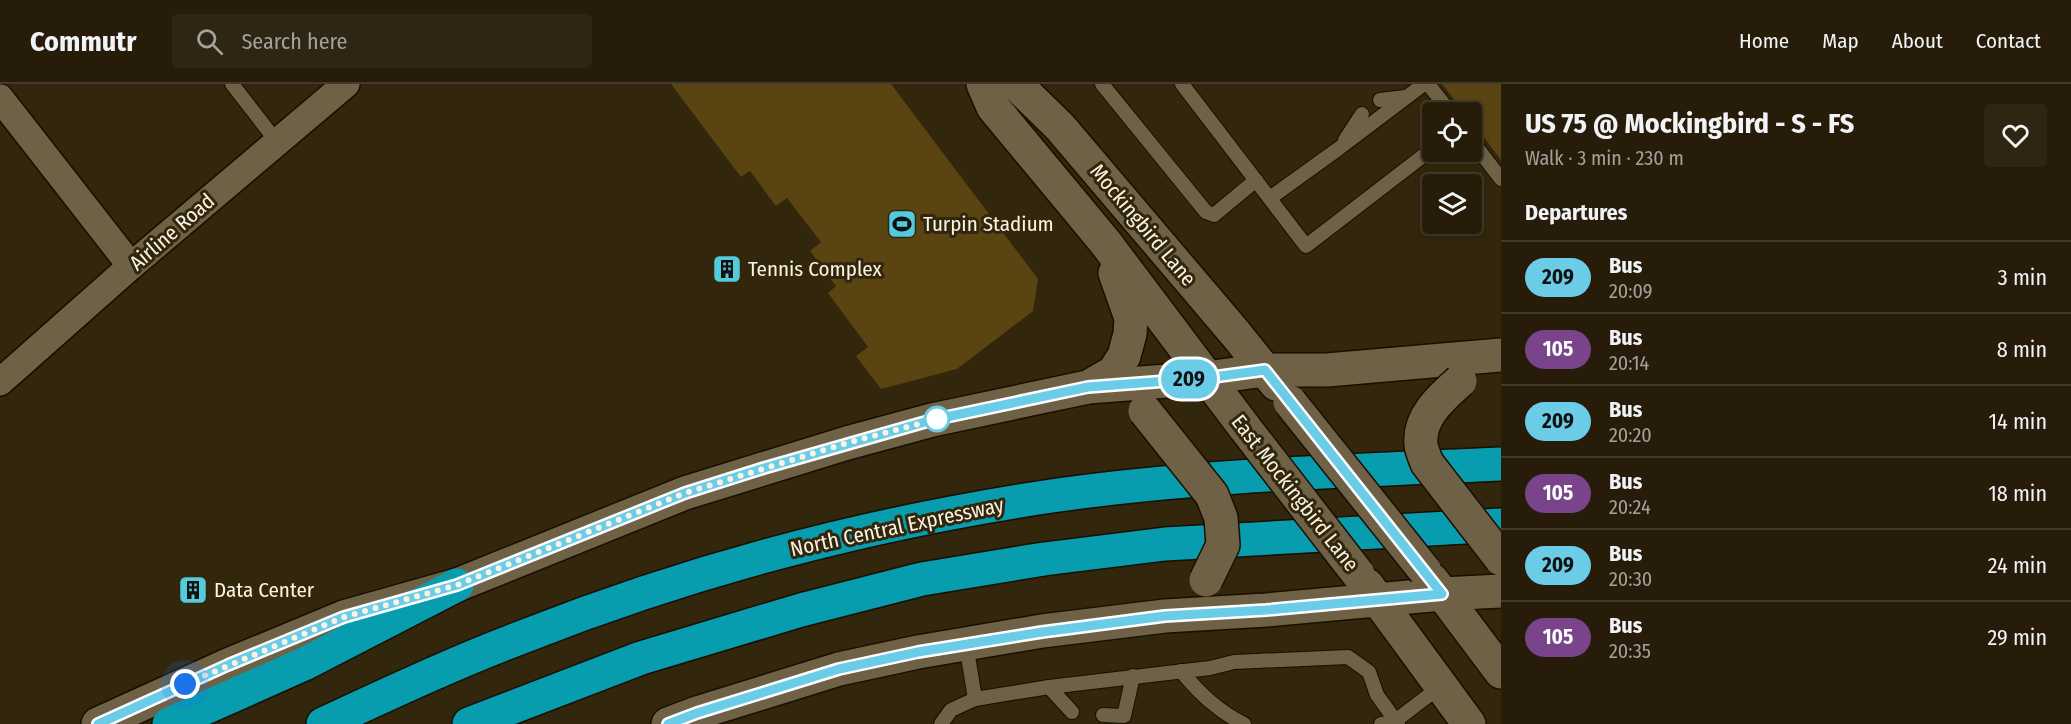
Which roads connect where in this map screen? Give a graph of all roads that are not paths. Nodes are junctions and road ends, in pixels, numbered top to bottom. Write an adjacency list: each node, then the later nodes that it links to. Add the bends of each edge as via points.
1 (232, 84): 13 (lane)
2 (346, 84): 13 (street, Airline Road)
3 (983, 84): 20 (main road, Mockingbird Lane, via 993,107)
4 (1016, 84): 23 (main road, Mockingbird Lane, via 1060,127)
5 (1102, 84): 18 (lane, via 1206,212 1215,215)
6 (1182, 84): 18 (lane)
7 (1426, 84): 8 (lane); 11 (lane)
8 (1407, 97): 10 (lane); 14 (lane)
9 (0, 98): 21 (street)
10 (1380, 100)
11 (1441, 102)
12 (1362, 114): 14 (lane)
13 (277, 142): 21 (street, Airline Road)
14 (1338, 149): 19 (lane)
15 (1482, 154): 17 (lane)
16 (1422, 157): 19 (lane, via 1306,246)
17 (1501, 179)
18 (1256, 180): 19 (lane)
19 (1270, 198)
20 (1105, 243): 24 (main road, Mockingbird Lane); 26 (main road, via 1131,318 1131,334 1114,372)
21 (131, 266): 25 (street, Airline Road)
22 (1501, 355): 23 (main road, via 1327,370); 29 (main road, bridge, via 1440,399 1424,423 1421,445 1427,463)
23 (1265, 370): 24 (main road); 30 (main road, bridge)
24 (1206, 378): 26 (main road); 33 (main road, East Mockingbird Lane, bridge)
25 (0, 382)
26 (1088, 387): 31 (main road, via 932,420 685,493); 34 (main road, bridge, via 1145,411 1212,495 1221,518 1223,545 1206,580)
27 (1501, 464): 48 (highway, North Central Expressway, via 1164,483 997,505 880,528 761,557 605,606 482,653)
28 (1501, 525): 49 (highway, via 1165,544 922,579 640,658)
29 (1501, 559)
30 (1433, 583): 32 (main road); 33 (main road); 37 (main road)
31 (457, 585): 46 (main road, via 344,617); 47 (highway, via 304,664)
32 (1501, 591)
33 (1379, 600): 34 (main road); 39 (main road, East Mockingbird Lane)
34 (1165, 616): 35 (main road)
35 (966, 644): 41 (lane); 50 (main road, via 839,669)
36 (1181, 671): 38 (lane); 45 (lane, via 1234,662 1348,657 1369,672); 52 (lane, via 1202,696)
37 (1501, 672)
38 (1133, 676): 40 (lane); 44 (lane)
39 (1441, 686): 45 (lane); 53 (main road, East Mockingbird Lane)
40 (1048, 687): 41 (lane); 42 (lane)
41 (975, 699): 51 (lane, via 951,710)
42 (1072, 712)
43 (1103, 715): 44 (lane)
44 (1124, 720)
45 (1391, 723)
46 (98, 724)
47 (169, 724)
48 (323, 724)
49 (469, 724)
50 (668, 724)
51 (941, 724)
52 (1244, 724)
53 (1469, 724)

